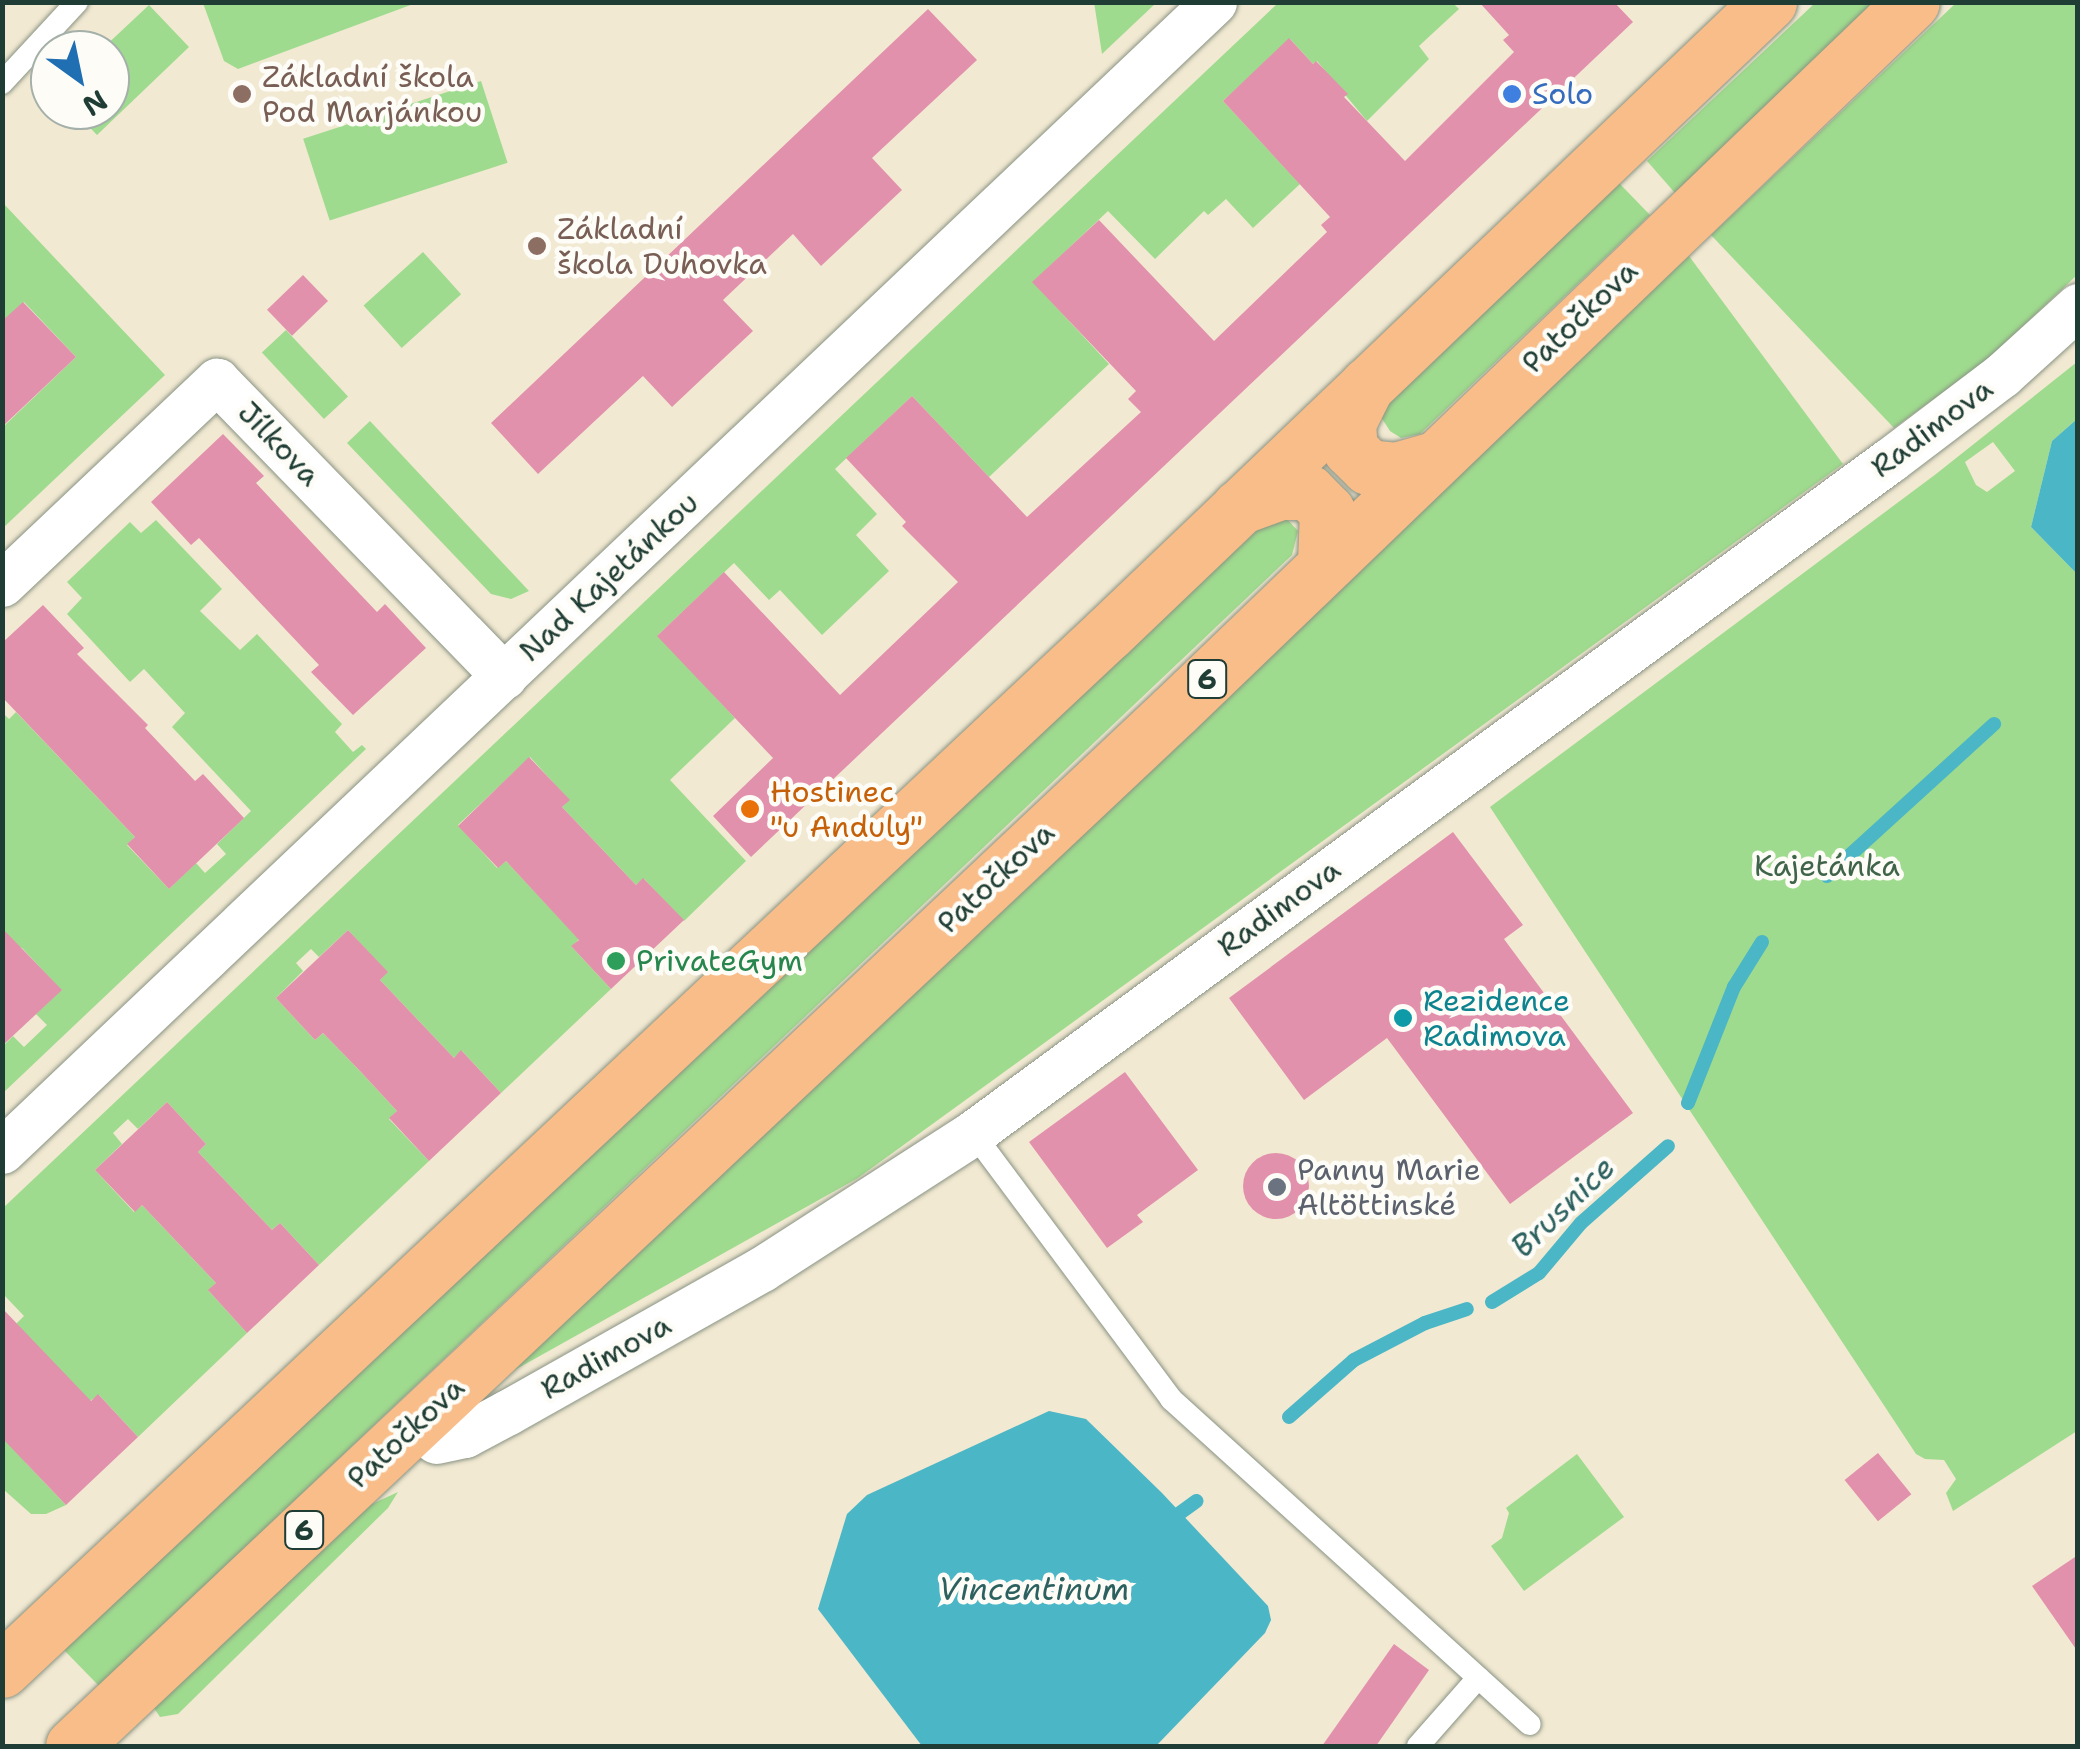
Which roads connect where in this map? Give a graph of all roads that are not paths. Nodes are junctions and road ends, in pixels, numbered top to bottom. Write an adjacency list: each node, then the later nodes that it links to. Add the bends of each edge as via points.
1 (77, 2): 5 (lane)
2 (1214, 2): 12 (street, Nad Kajetánkou)
3 (1769, 2): 7 (main road)
4 (1912, 2): 8 (main road, Patočkova / 6)
5 (2, 83)
6 (2078, 306): 13 (street, Radimova, via 2002,375 1890,460)
7 (1367, 385): 8 (main road, via 1348,423 1350,449 1368,467 1396,470); 9 (main road)
8 (1434, 459): 10 (main road, Patočkova / 6)
9 (1238, 508): 10 (main road, via 1280,492 1308,492 1327,511); 16 (main road)
10 (1325, 564): 19 (main road, Patočkova / 6)
11 (2, 584): 12 (street, Jílkova, via 217,381)
12 (504, 676): 14 (street, Nad Kajetánkou)
13 (973, 1133): 15 (street, Radimova, via 762,1269 508,1412); 17 (lane, via 1171,1399)
14 (2, 1150)
15 (436, 1441)
16 (2, 1670)
17 (1478, 1678): 18 (lane); 20 (lane)
18 (1529, 1724)
19 (73, 1746)
20 (1418, 1746)

